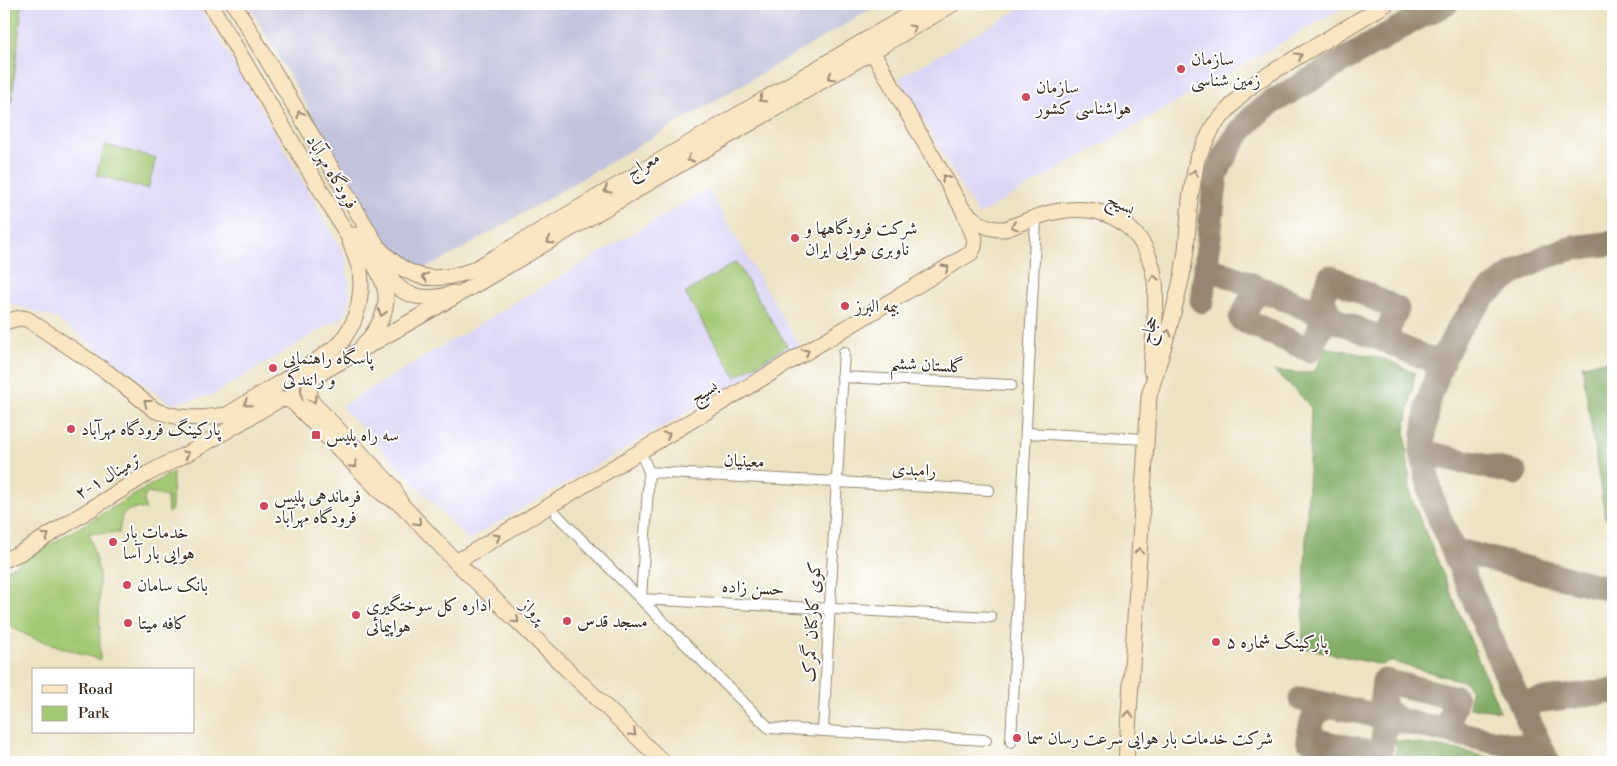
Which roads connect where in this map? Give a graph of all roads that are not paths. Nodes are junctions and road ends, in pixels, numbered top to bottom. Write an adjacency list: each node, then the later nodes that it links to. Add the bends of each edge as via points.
1 (210, 4): 8 (main road, فرودگاه مهرآباد)
2 (234, 4): 7 (main road, فرودگاه مهرآباد)
3 (927, 4): 6 (main road, معراج)
4 (953, 4): 6 (main road, معراج, one-way to 4)
5 (1386, 4): 19 (main road, حجاج, one-way to 5, via 1182,276 1197,159 1214,125 1259,80)
6 (869, 46): 10 (main road, one-way to 6); 12 (main road, معراج, one-way to 12)
7 (262, 50): 8 (main road); 12 (main road, فرودگاه مهرآباد, one-way to 7, via 421,277 388,258 378,247)
8 (244, 62): 9 (main road, فرودگاه مهرآباد)
9 (316, 181): 15 (main road, one-way to 15, via 360,242 386,291 381,319 371,337); 16 (main road, فرودگاه مهرآباد, via 348,236 360,270 361,286 353,323 340,342)
10 (962, 208): 11 (main road, بسیج, one-way to 10, via 1005,229 990,228 973,220); 24 (main road, بسیج, one-way to 10, via 971,253 975,239)
11 (1036, 218): 19 (main road, بسیج, one-way to 11, via 1155,283 1148,254 1141,242 1124,222 1096,211 1058,211); 22 (street)
12 (476, 276): 15 (main road, معراج)
13 (4, 322): 21 (main road, one-way to 13, via 180,417 156,411 107,372 27,319)
14 (844, 352): 17 (street, کوی کارکنان گمرک)
15 (350, 357): 28 (main road, پرواز, one-way to 28, via 314,378 309,390 311,401 392,487)
16 (298, 372): 20 (main road); 20 (main road, via 292,394)
17 (842, 377): 18 (street, گلستان ششم); 26 (street, کوی کارکنان گمرک)
18 (1011, 385)
19 (1149, 396): 23 (main road, حجاج)
20 (283, 397): 21 (main road); 28 (main road, پرواز, one-way to 28, via 383,494)
21 (230, 420): 30 (main road, ترمینال ۱-۲, one-way to 21, via 147,474 194,450)
22 (1026, 433): 23 (street); 37 (street)
23 (1146, 439): 39 (main road, حجاج, one-way to 23)
24 (640, 451): 25 (street); 31 (main road, بسیج, one-way to 24)
25 (649, 472): 26 (street, معینیان); 32 (street)
26 (836, 483): 27 (street, رامبدی); 33 (street, کوی کارکنان گمرک)
27 (989, 490)
28 (401, 504): 31 (main road, پرواز, one-way to 31)
29 (557, 515): 32 (street)
30 (4, 560)
31 (456, 562): 38 (main road, پرواز, one-way to 38)
32 (641, 599): 33 (street, حسن زاده); 35 (street, via 769,728)
33 (829, 608): 34 (street, حسن زاده); 35 (street, کوی کارکنان گمرک)
34 (991, 617)
35 (823, 731): 36 (street)
36 (986, 740)
37 (1011, 742)
38 (663, 762)
39 (1126, 762)

